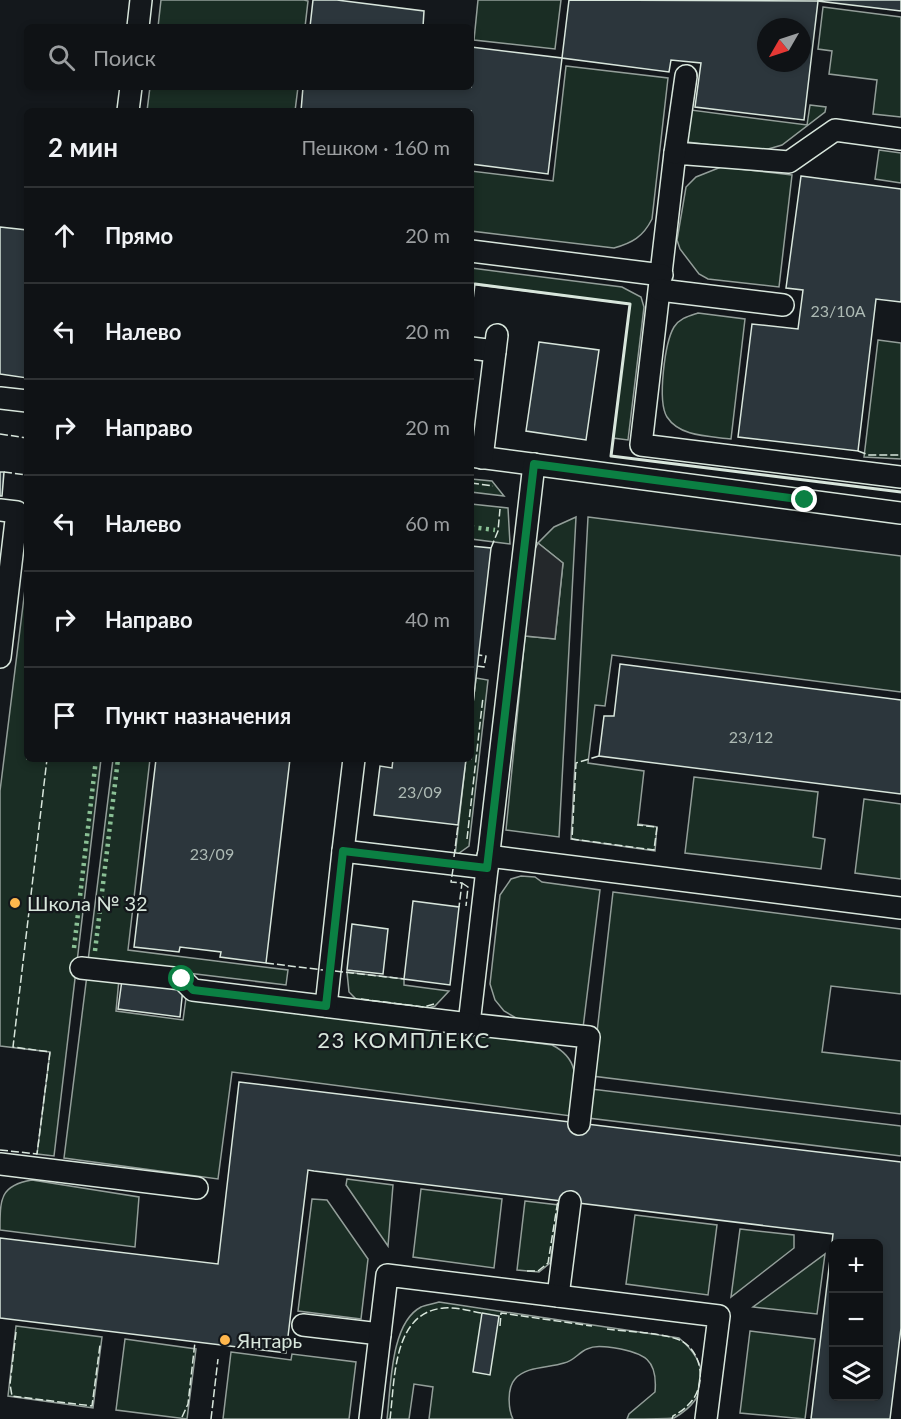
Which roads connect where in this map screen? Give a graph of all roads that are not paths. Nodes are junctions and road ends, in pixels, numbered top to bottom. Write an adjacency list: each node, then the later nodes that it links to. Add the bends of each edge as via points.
1 (141, 0): 2 (lane)
2 (138, 24)
3 (686, 76): 7 (lane)
4 (131, 90): 5 (lane)
5 (128, 108)
6 (901, 139): 7 (lane, via 835,130 789,162)
7 (675, 153): 9 (lane)
8 (474, 251): 9 (lane)
9 (661, 282): 10 (lane); 16 (lane, via 641,445)
10 (783, 305)
11 (474, 347): 14 (lane, via 496,343)
12 (0, 398): 13 (lane)
13 (24, 401)
14 (476, 457): 15 (lane)
15 (534, 464): 18 (lane); 22 (lane)
16 (901, 477)
17 (0, 510): 19 (lane, via 16,512)
18 (901, 513)
19 (0, 657)
20 (354, 762): 21 (lane)
21 (343, 851): 22 (lane); 25 (lane)
22 (487, 862): 23 (lane); 26 (lane)
23 (901, 908)
24 (81, 968): 25 (lane, via 182,979 193,990)
25 (326, 1006): 26 (lane)
26 (469, 1024): 27 (lane, via 589,1037)
27 (579, 1124)
28 (0, 1164): 29 (lane)
29 (197, 1188)
30 (570, 1202): 31 (lane)
31 (558, 1296): 33 (lane, via 387,1275); 35 (lane, via 719,1316)
32 (303, 1324): 33 (lane)
33 (380, 1334): 34 (lane)
34 (370, 1419)
35 (706, 1419)

